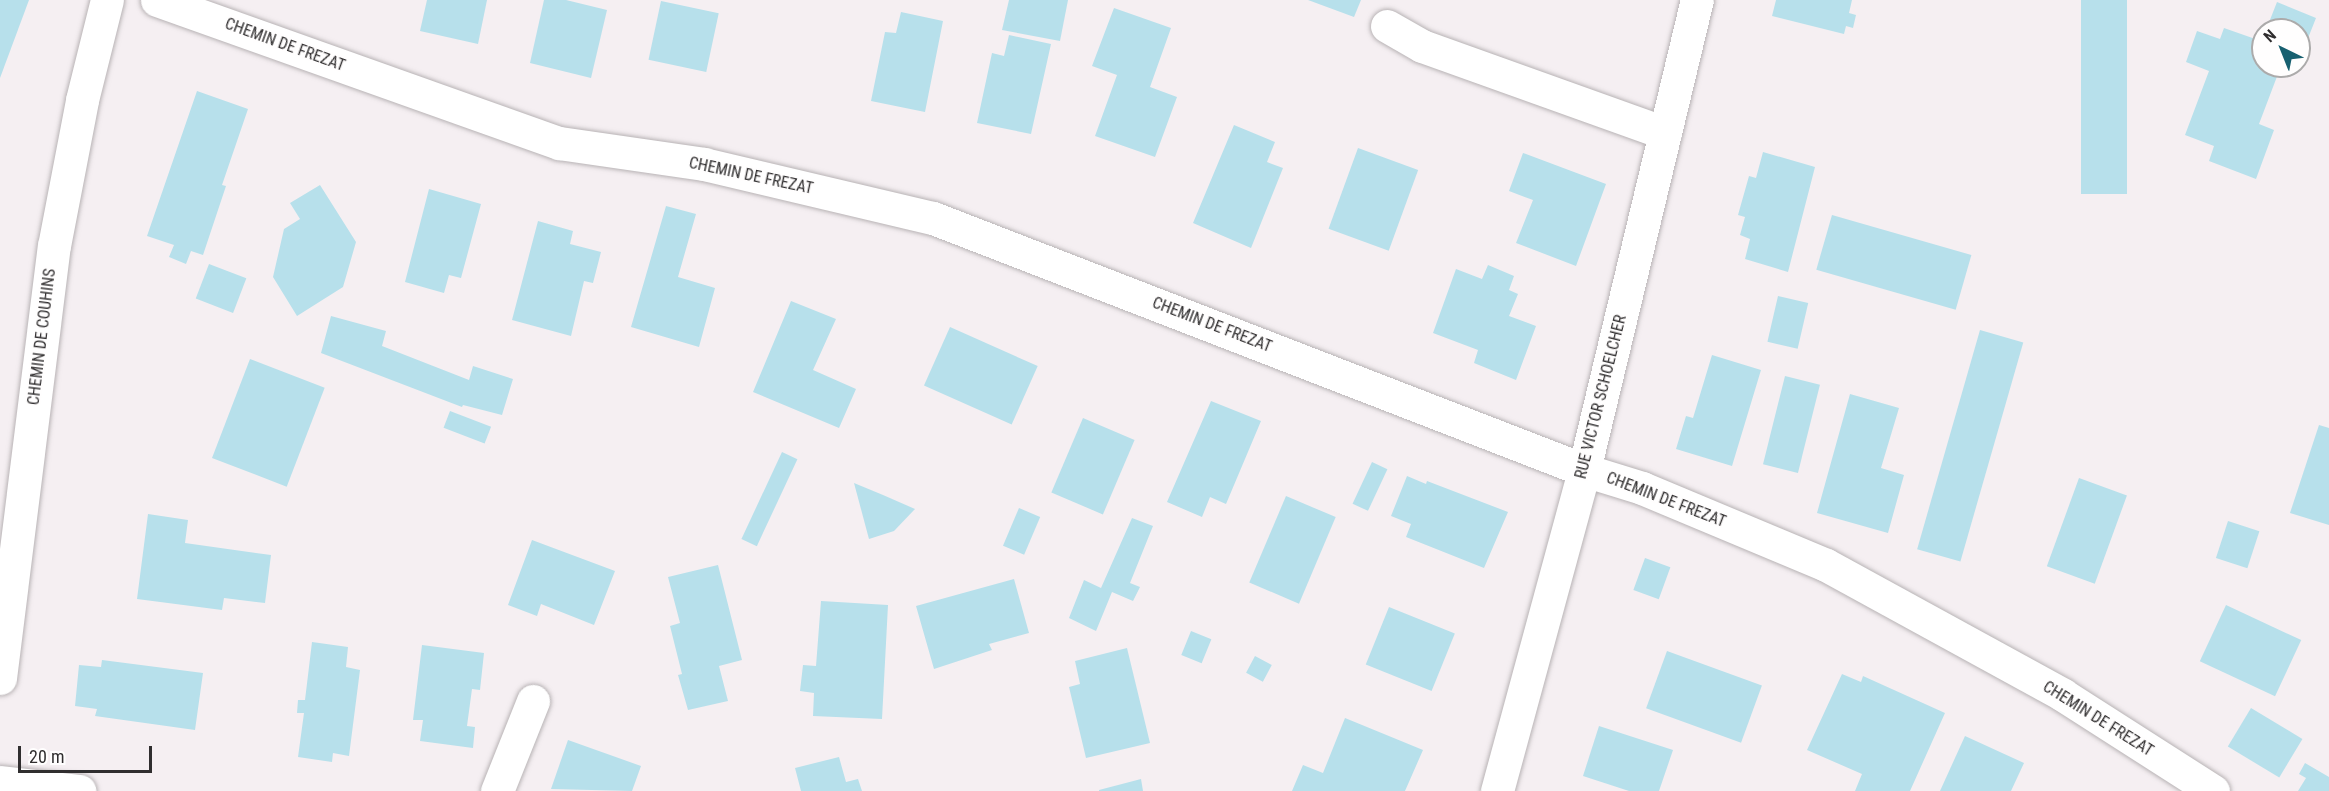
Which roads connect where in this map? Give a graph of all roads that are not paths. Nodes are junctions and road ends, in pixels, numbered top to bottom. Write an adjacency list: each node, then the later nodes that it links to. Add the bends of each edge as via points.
1 (107, 0): 7 (street, CHEMIN DE COUHINS, via 82,100 54,246)
2 (157, 0): 6 (street, CHEMIN DE FREZAT, via 559,143 704,164 933,218)
3 (1697, 0): 5 (street, RUE VICTOR SCHOELCHER)
4 (1387, 26): 5 (street, via 1422,46)
5 (1665, 133): 6 (street, RUE VICTOR SCHOELCHER)
6 (1584, 470): 12 (street, RUE VICTOR SCHOELCHER); 13 (street, CHEMIN DE FREZAT, via 1642,488 1826,566 2063,695)
7 (0, 678)
8 (533, 701): 11 (street)
9 (0, 782): 10 (street)
10 (79, 791)
11 (497, 791)
12 (1497, 791)
13 (2213, 791)

